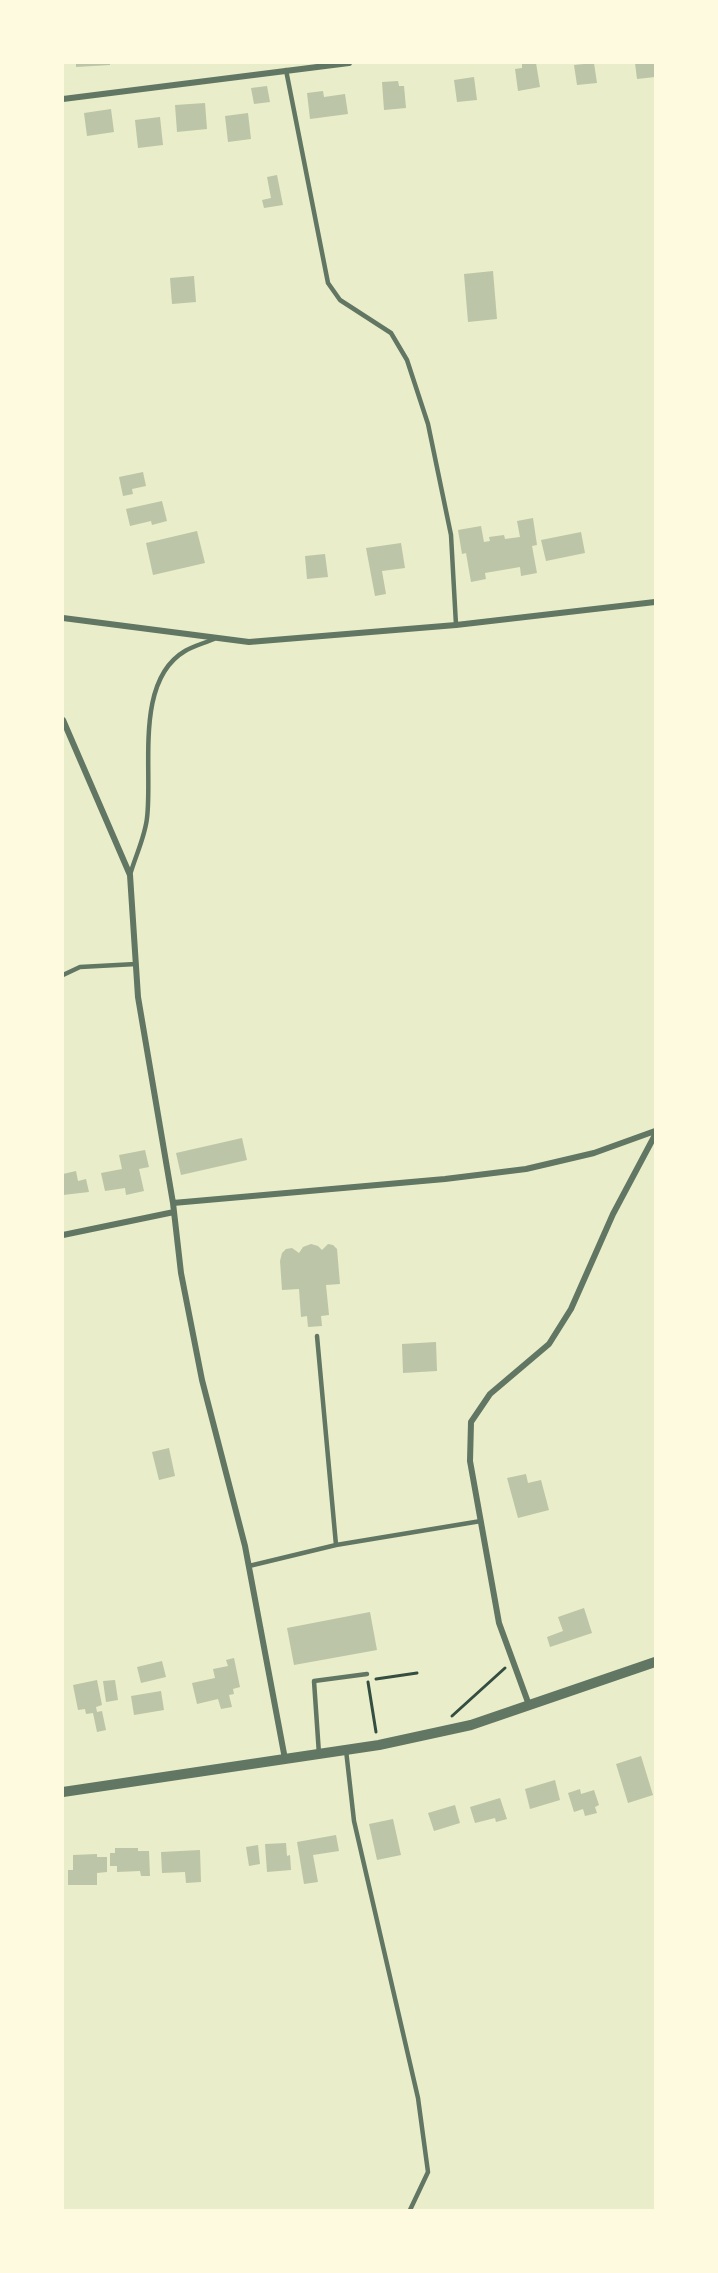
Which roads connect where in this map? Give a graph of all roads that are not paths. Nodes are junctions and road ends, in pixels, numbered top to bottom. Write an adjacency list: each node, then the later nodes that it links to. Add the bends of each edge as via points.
1 (349, 63): 2 (street)
2 (286, 70): 3 (street); 6 (lane, via 328,283 340,300 391,333 407,360 428,424 451,535)
3 (63, 99)
4 (655, 602): 6 (street)
5 (63, 618): 7 (street)
6 (456, 625): 7 (street, via 249,642)
7 (216, 638): 9 (lane, via 183,652 155,687 149,716 147,820)
8 (63, 720): 9 (street)
9 (130, 875): 10 (street)
10 (136, 964): 11 (lane, via 80,967); 13 (street, via 138,997)
11 (63, 975)
12 (655, 1133): 13 (street, via 526,1169); 17 (street, via 571,1308 549,1344 490,1394 471,1422 470,1461)
13 (173, 1203): 14 (street)
14 (174, 1212): 15 (street); 19 (street, via 181,1273 202,1380)
15 (63, 1235)
16 (317, 1336): 18 (lane)
17 (481, 1521): 18 (lane); 22 (street, via 500,1623)
18 (336, 1545): 19 (lane)
19 (249, 1566): 25 (street)
20 (655, 1662): 22 (street)
21 (367, 1674): 24 (lane, via 314,1682)
22 (529, 1705): 23 (street, via 471,1725)
23 (346, 1750): 24 (street); 27 (lane, via 354,1821 418,2098 428,2172)
24 (319, 1754): 25 (street)
25 (285, 1759): 26 (street)
26 (63, 1792)
27 (410, 2210)

